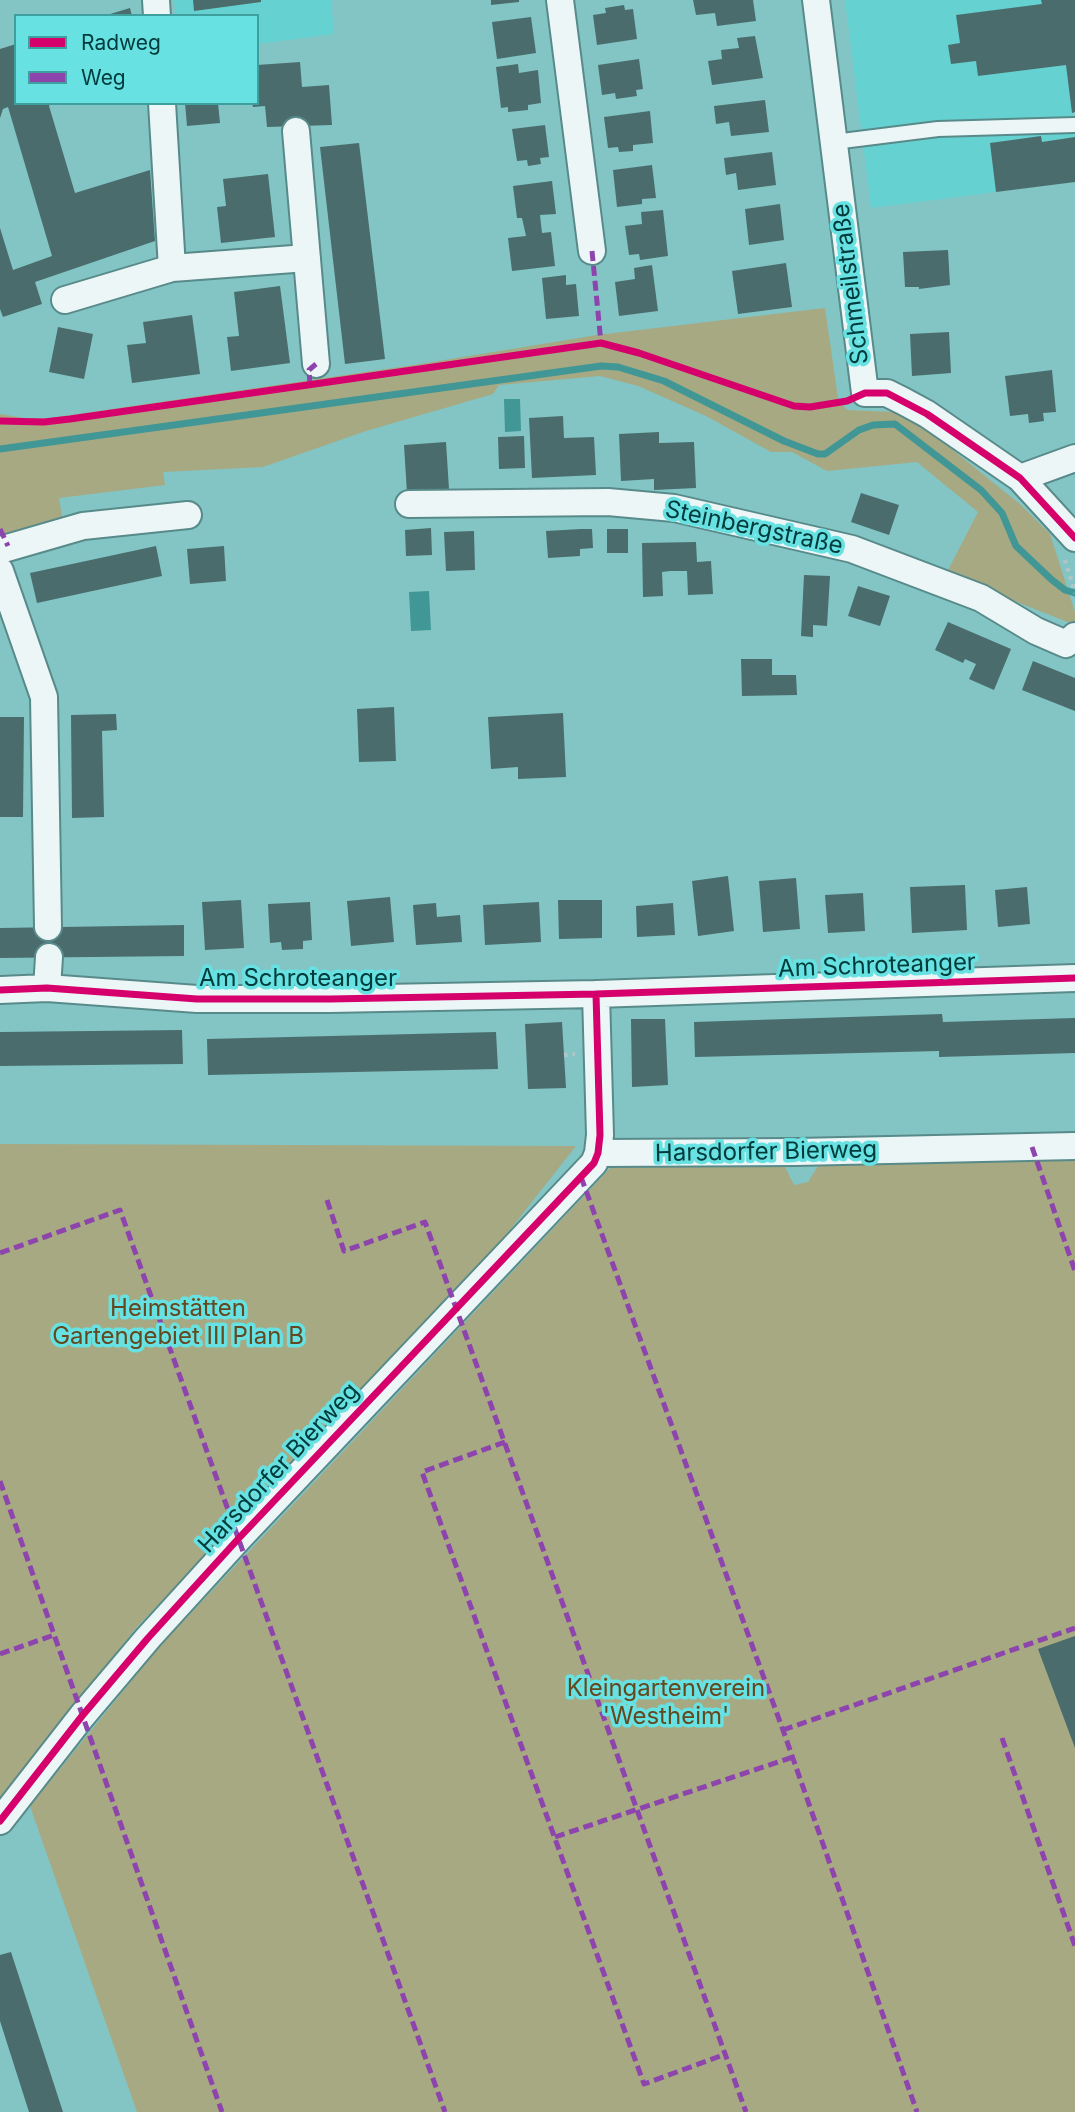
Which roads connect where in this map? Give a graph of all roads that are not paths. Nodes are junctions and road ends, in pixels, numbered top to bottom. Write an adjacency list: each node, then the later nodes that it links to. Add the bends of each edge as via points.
1 (559, 0): 7 (street)
2 (816, 0): 6 (street, Schmeilstraße)
3 (162, 105): 9 (street)
4 (1075, 125): 6 (lane, via 938,129)
5 (296, 131): 8 (street)
6 (834, 142): 13 (street, Schmeilstraße, via 865,393 887,393 927,414)
7 (592, 251)
8 (307, 258): 9 (street); 11 (street)
9 (172, 268): 10 (street)
10 (65, 300)
11 (316, 364)
12 (1075, 458): 13 (street)
13 (1020, 478): 16 (street, Schmeilstraße)
14 (409, 504): 19 (street, Steinbergstraße, via 608,502 674,508 852,549 981,598 1066,644)
15 (188, 515): 17 (street, via 82,526)
16 (1070, 548)
17 (0, 550)
18 (0, 571): 20 (street, via 44,697)
19 (1075, 636)
20 (48, 927)
21 (49, 957): 23 (street)
22 (1075, 978): 25 (street, Am Schroteanger)
23 (47, 989): 24 (street, Am Schroteanger); 25 (street, Am Schroteanger, via 216,1000)
24 (0, 990)
25 (596, 994): 27 (street)
26 (1075, 1146): 27 (street, Harsdorfer Bierweg)
27 (598, 1153): 28 (street, Harsdorfer Bierweg, via 592,1166 148,1638)
28 (0, 1821)

